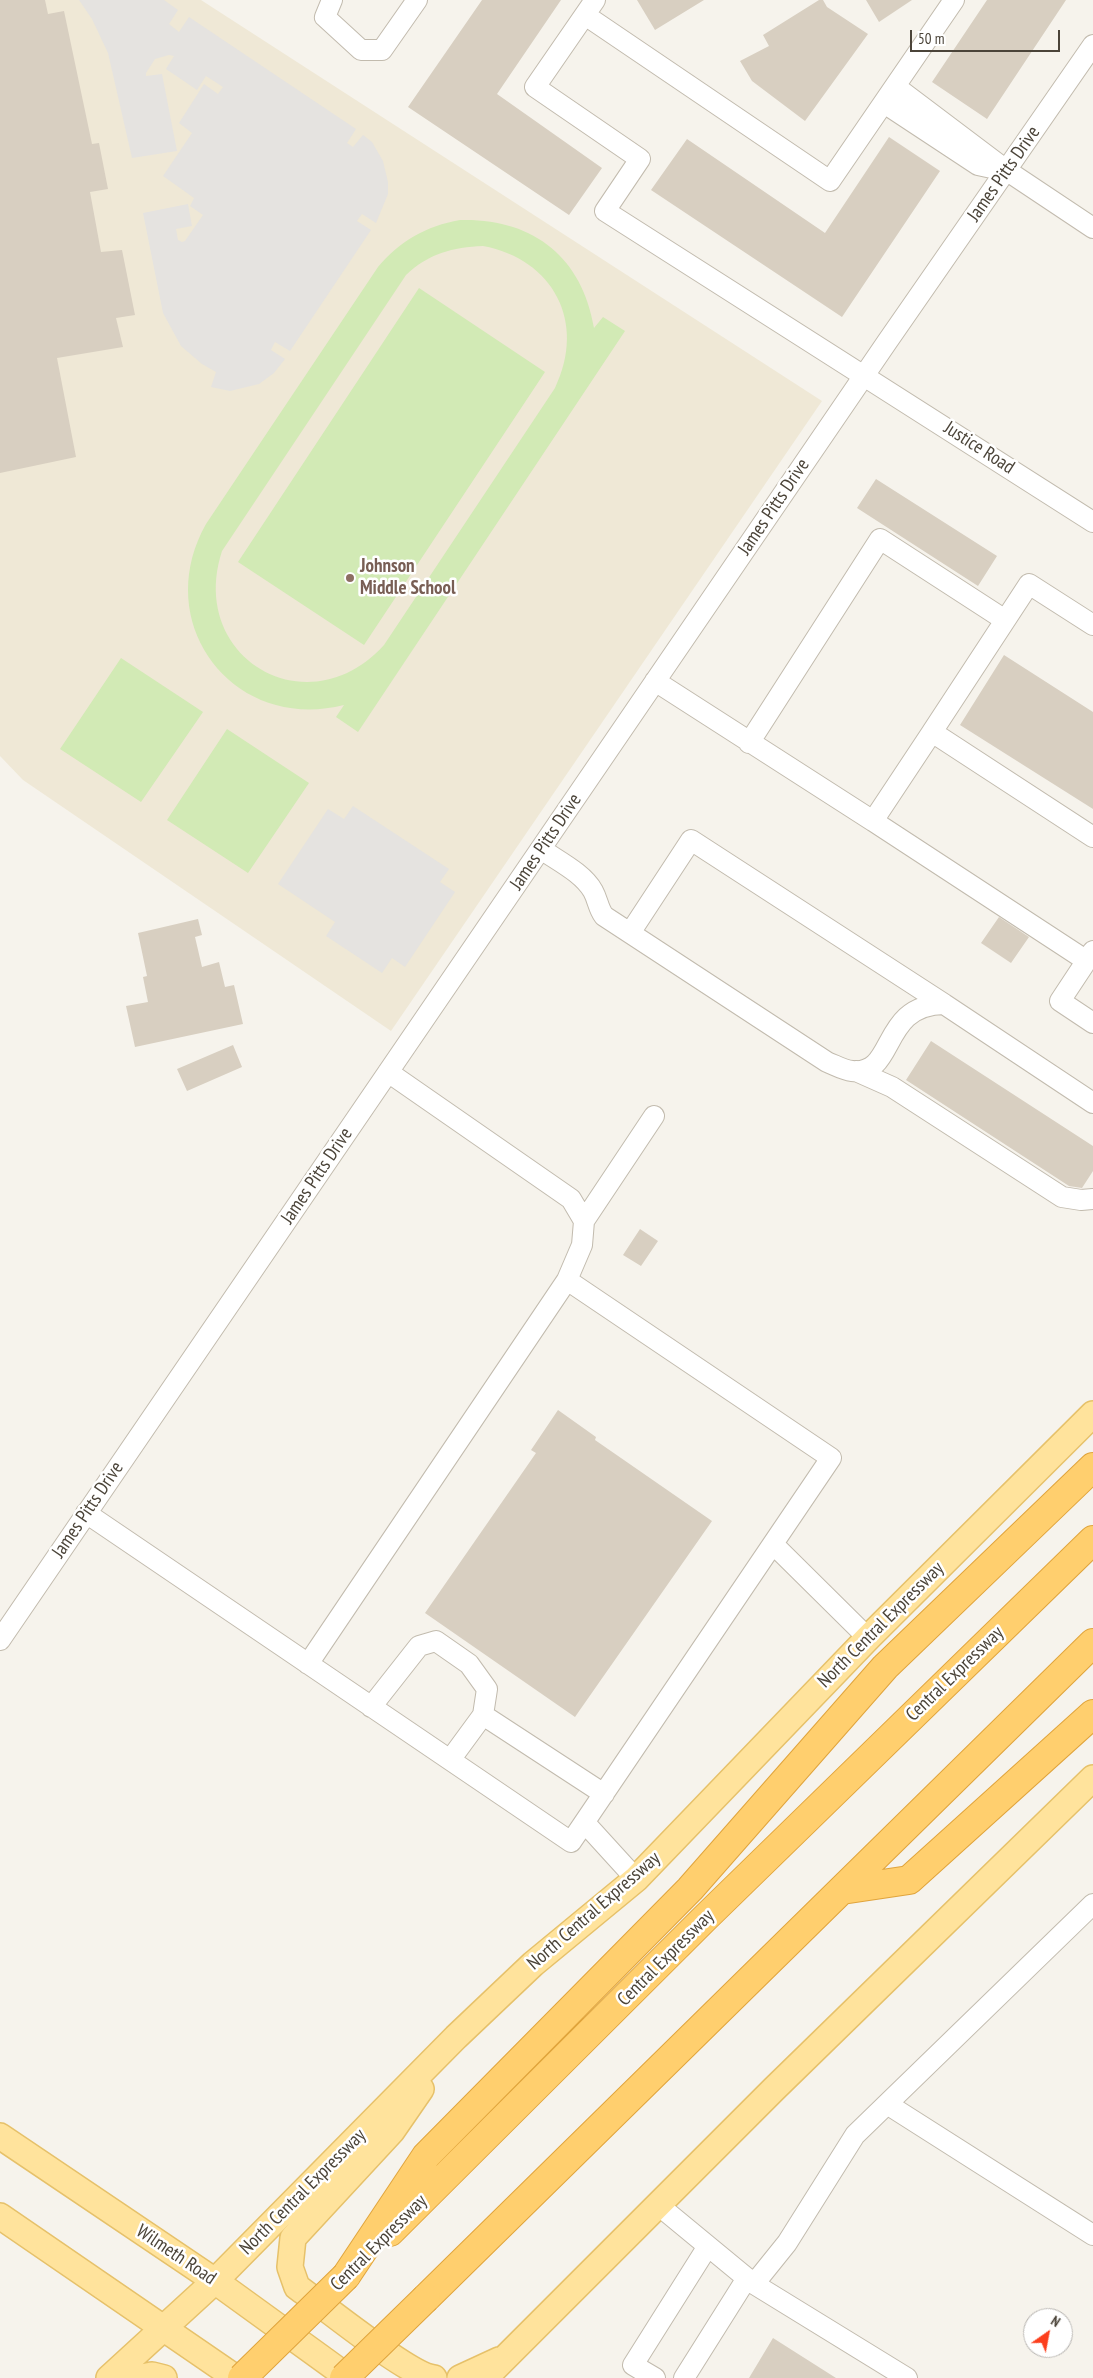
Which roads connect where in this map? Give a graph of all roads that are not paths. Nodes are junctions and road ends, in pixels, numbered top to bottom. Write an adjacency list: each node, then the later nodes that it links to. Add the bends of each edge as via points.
1 (332, 0): 2 (street, via 325,17 361,50 382,50)
2 (417, 0)
3 (954, 0): 6 (street)
4 (590, 8): 7 (street, via 830,181); 10 (street, Justice Road, via 535,87 640,159 605,211)
5 (1093, 45): 8 (street, James Pitts Drive)
6 (896, 87): 7 (street); 8 (street)
7 (884, 103): 8 (street, via 978,165)
8 (1006, 170): 9 (street); 10 (street, James Pitts Drive)
9 (1093, 228)
10 (865, 375): 11 (street, Justice Road); 14 (street, James Pitts Drive)
11 (1093, 522)
12 (1005, 620): 13 (street, via 1029,584); 15 (street); 16 (street, via 880,539)
13 (1093, 625)
14 (655, 681): 16 (street); 19 (street, James Pitts Drive)
15 (932, 732): 17 (street); 18 (street)
16 (750, 743): 17 (street)
17 (873, 822): 21 (street)
18 (1093, 837)
19 (541, 849): 20 (street, via 586,882 604,916); 25 (street, James Pitts Drive)
20 (630, 933): 22 (street, via 691,840); 24 (street, via 826,1062)
21 (1090, 956): 23 (street, via 1060,1002)
22 (944, 1004): 24 (street, via 917,1008 896,1029 877,1064); 26 (street)
23 (1093, 1023)
24 (856, 1071): 28 (street, via 892,1087 1062,1197)
25 (388, 1072): 29 (street, via 571,1199); 33 (street, James Pitts Drive)
26 (1093, 1103)
27 (654, 1116): 29 (street)
28 (1093, 1199)
29 (584, 1221): 30 (street, via 582,1246)
30 (567, 1280): 35 (street, via 831,1458); 39 (street)
31 (1093, 1414): 36 (main road, North Central Expressway)
32 (1093, 1467): 57 (highway, via 885,1667 690,1889 426,2156)
33 (86, 1513): 37 (street, James Pitts Drive); 39 (street)
34 (1093, 1540): 57 (highway, Central Expressway, via 521,2100)
35 (773, 1544): 36 (street); 45 (street)
36 (868, 1638): 47 (main road, North Central Expressway)
37 (0, 1640)
38 (1093, 1643): 48 (highway)
39 (308, 1664): 40 (street)
40 (371, 1707): 41 (street, via 419,1646 436,1641 469,1664 487,1689); 43 (street)
41 (483, 1714): 43 (street); 45 (street)
42 (1093, 1714): 48 (highway, via 909,1880)
43 (450, 1760): 46 (street, via 571,1842)
44 (1093, 1778): 53 (main road)
45 (604, 1794): 46 (street)
46 (585, 1823): 47 (street)
47 (636, 1879): 50 (main road, North Central Expressway, via 533,1964)
48 (842, 1890): 67 (highway, bridge)
49 (1093, 1904): 51 (street)
50 (456, 2037): 58 (main road, North Central Expressway); 69 (main road, via 392,2131 293,2238 290,2267 297,2287 406,2366)
51 (887, 2104): 55 (street); 59 (street, via 855,2135 787,2243)
52 (0, 2136): 58 (main road, Wilmeth Road)
53 (657, 2204): 56 (street); 61 (main road)
54 (0, 2216): 60 (main road)
55 (1093, 2235)
56 (708, 2246): 59 (street); 72 (street, via 633,2365)
57 (346, 2276): 66 (highway, Central Expressway, bridge)
58 (215, 2281): 60 (main road, North Central Expressway); 68 (main road, Wilmeth Road)
59 (751, 2281): 73 (street); 74 (street)
60 (164, 2327): 62 (main road, North Central Expressway); 65 (main road)
61 (503, 2358): 70 (main road); 71 (main road)
62 (109, 2378)
63 (138, 2378): 64 (main road, via 152,2375)
64 (164, 2378)
65 (236, 2378)
66 (242, 2378)
67 (344, 2378)
68 (349, 2378)
69 (434, 2378)
70 (460, 2378)
71 (485, 2378)
72 (654, 2378)
73 (684, 2378)
74 (907, 2378)

